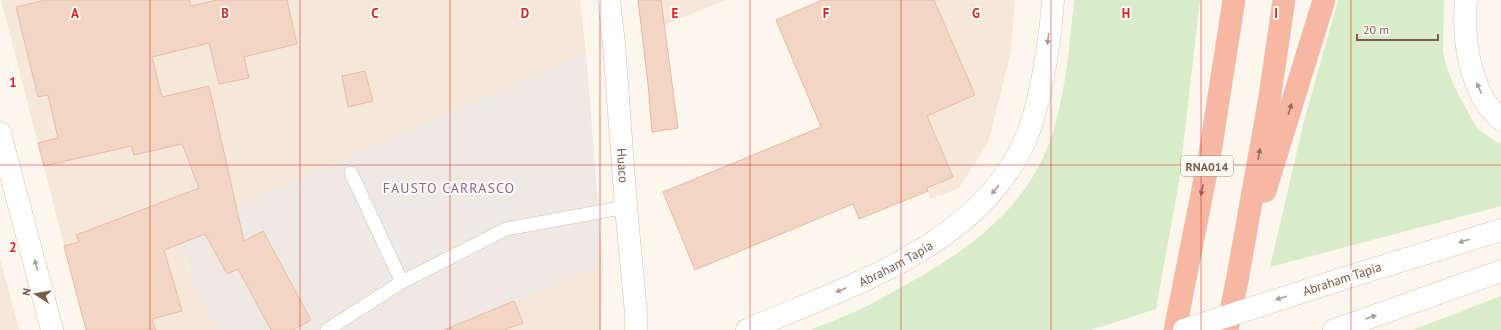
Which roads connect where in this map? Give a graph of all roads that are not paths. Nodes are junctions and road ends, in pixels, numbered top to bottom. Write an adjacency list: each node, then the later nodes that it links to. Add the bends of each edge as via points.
1 (609, 0): 12 (street, Huaco)
2 (1052, 0): 20 (street, Abraham Tapia, one-way to 20, via 1044,71 1035,113 1016,157 989,197 951,231 893,266)
3 (1220, 0): 10 (highway)
4 (1234, 0): 10 (highway, RNA014)
5 (1284, 0): 15 (highway, one-way to 5, via 1269,102)
6 (1324, 0): 15 (highway, one-way to 6)
7 (1466, 0): 8 (street, one-way to 7, via 1485,102 1474,77 1467,49)
8 (1501, 119)
9 (0, 133): 17 (street, one-way to 9)
10 (1210, 153): 21 (highway, RNA014, one-way to 21)
11 (352, 173): 16 (lane)
12 (626, 207): 16 (lane, via 506,229); 19 (street, Huaco)
13 (1501, 230): 22 (street, Abraham Tapia, one-way to 22, bridge)
14 (1501, 271): 24 (street, one-way to 14)
15 (1237, 280): 23 (highway)
16 (402, 282): 18 (lane)
17 (52, 330)
18 (327, 330)
19 (636, 330)
20 (747, 330)
21 (1175, 330)
22 (1184, 330)
23 (1227, 330)
24 (1334, 330)

